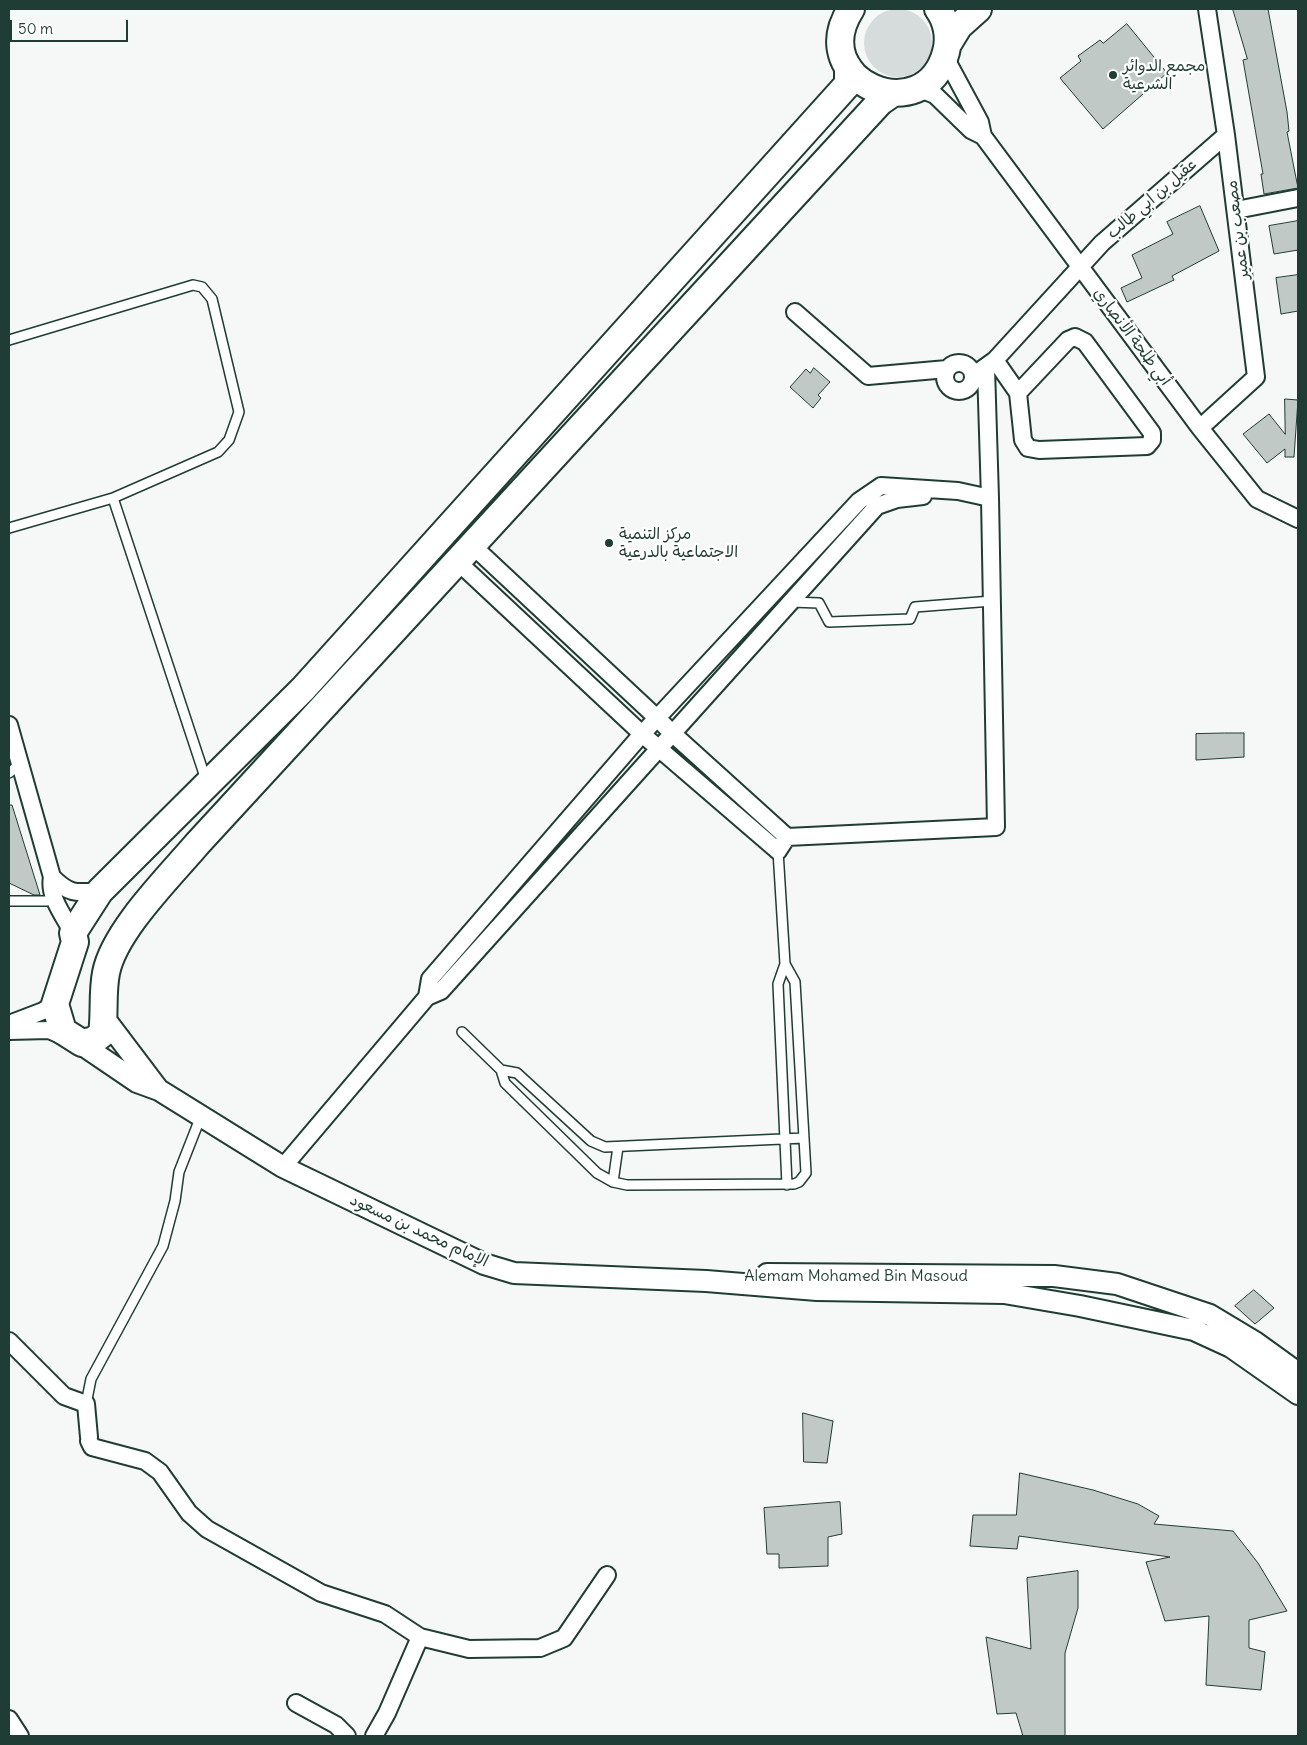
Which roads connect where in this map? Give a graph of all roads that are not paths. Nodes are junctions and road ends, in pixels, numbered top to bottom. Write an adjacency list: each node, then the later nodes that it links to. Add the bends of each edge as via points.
1 (851, 9): 6 (main road, via 844,19 840,36)
2 (938, 9): 5 (main road, via 947,28)
3 (978, 9): 5 (main road, via 959,26)
4 (1207, 9): 8 (street, مصعب بن عمير)
5 (946, 51): 7 (main road, via 933,78); 9 (street, أبي طلحة الأنصاري, via 980,122)
6 (848, 67): 7 (main road, via 858,80 871,88); 27 (main road, via 848,84)
7 (905, 91): 9 (street, أبي طلحة الأنصاري, via 935,96); 24 (main road, via 880,102)
8 (1226, 134): 11 (street, مصعب بن عمير); 12 (street, عقيل بن ابي طالب, via 1102,243)
9 (983, 136): 12 (street, أبي طلحة الأنصاري)
10 (1298, 198): 11 (street)
11 (1236, 210): 18 (street, مصعب بن عمير, via 1256,377)
12 (1080, 267): 15 (street, عقيل بن ابي طالب); 18 (street, أبي طلحة الأنصاري)
13 (795, 312): 16 (street, via 868,376)
14 (9, 340): 20 (lane, via 193,285 212,299 239,412 229,440 218,452)
15 (985, 368): 16 (street, via 955,363); 16 (street, عقيل بن ابي طالب, via 969,388 956,391 945,382); 17 (street); 21 (street)
16 (947, 369)
17 (1018, 394): 17 (street, via 1023,440 1028,448 1146,446 1152,440 1152,433 1085,342 1075,337 1068,340)
18 (1200, 428): 22 (street, أبي طلحة الأنصاري, via 1257,499)
19 (958, 491): 21 (street); 26 (street, via 897,499 877,506); 29 (street, via 881,486 859,500)
20 (113, 498): 23 (lane); 35 (lane)
21 (990, 498): 25 (street)
22 (1298, 519)
23 (9, 528)
24 (466, 554): 28 (main road); 29 (street); 32 (street)
25 (992, 601): 26 (lane, via 915,607 910,619 829,622 819,604); 37 (street, via 996,828)
26 (788, 602): 31 (street)
27 (303, 689): 28 (main road); 35 (main road)
28 (324, 708): 38 (main road)
29 (657, 718): 31 (street); 32 (street)
30 (9, 725): 34 (street)
31 (672, 733): 33 (street); 37 (street)
32 (642, 734): 33 (street); 46 (street, via 430,979)
33 (658, 748): 39 (street); 46 (street, via 441,991)
34 (15, 768): 40 (street)
35 (207, 783): 36 (main road)
36 (171, 819): 38 (main road); 41 (main road)
37 (787, 837): 39 (street)
38 (198, 843): 48 (main road, via 117,944 106,973)
39 (778, 852): 45 (lane)
40 (52, 877): 41 (street, via 65,890 77,893); 42 (street, via 50,886)
41 (100, 890): 44 (main road)
42 (54, 899): 43 (lane); 44 (street)
43 (9, 901)
44 (73, 933): 47 (main road, via 75,942)
45 (785, 964): 56 (lane, via 795,982); 57 (lane, via 778,984)
46 (427, 997): 59 (street)
47 (55, 1004): 48 (main road, via 63,1031 82,1043 102,1034); 49 (street)
48 (104, 1019): 54 (street, الإمام محمد بن مسعود)
49 (9, 1024)
50 (9, 1031): 52 (street, via 49,1030)
51 (462, 1032): 53 (lane)
52 (84, 1046): 54 (street, الإمام محمد بن مسعود, via 137,1082)
53 (501, 1070): 58 (lane, via 517,1073 591,1141 605,1147); 60 (lane, via 505,1083 598,1173)
54 (159, 1090): 55 (street, الإمام محمد بن مسعود)
55 (201, 1116): 59 (street, الإمام محمد بن مسعود); 68 (lane, via 179,1172 163,1246 90,1380)
56 (804, 1138): 57 (lane); 61 (lane, via 806,1173 799,1182)
57 (785, 1139): 58 (lane); 61 (lane)
58 (618, 1147): 60 (lane)
59 (284, 1167): 63 (street, الإمام محمد بن مسعود, via 484,1264 514,1273)
60 (613, 1182): 61 (lane, via 628,1185)
61 (787, 1185)
62 (1085, 1280): 63 (street, Alemam Mohamed Bin Masoud, via 1054,1276 751,1274); 64 (street, via 1103,1289 1104,1296 1100,1303); 66 (street, Alemam Mohamed Bin Masoud, via 1117,1284 1210,1315)
63 (706, 1281): 64 (street, Alemam Mohamed Bin Masoud, via 817,1290 1004,1293)
64 (1080, 1306): 67 (street, Alemam Mohamed Bin Masoud, via 1194,1330 1231,1347)
65 (9, 1341): 68 (street, via 64,1396)
66 (1298, 1373)
67 (1298, 1394)
68 (86, 1404): 70 (street, via 92,1447 144,1461 160,1472 190,1513 207,1529 321,1592 385,1614)
69 (607, 1575): 70 (street, via 564,1638 540,1648 469,1649)
70 (420, 1637): 75 (street)
71 (296, 1703): 74 (street, via 336,1725)
72 (9, 1719): 73 (street)
73 (20, 1736)
74 (347, 1736)
75 (374, 1736)

